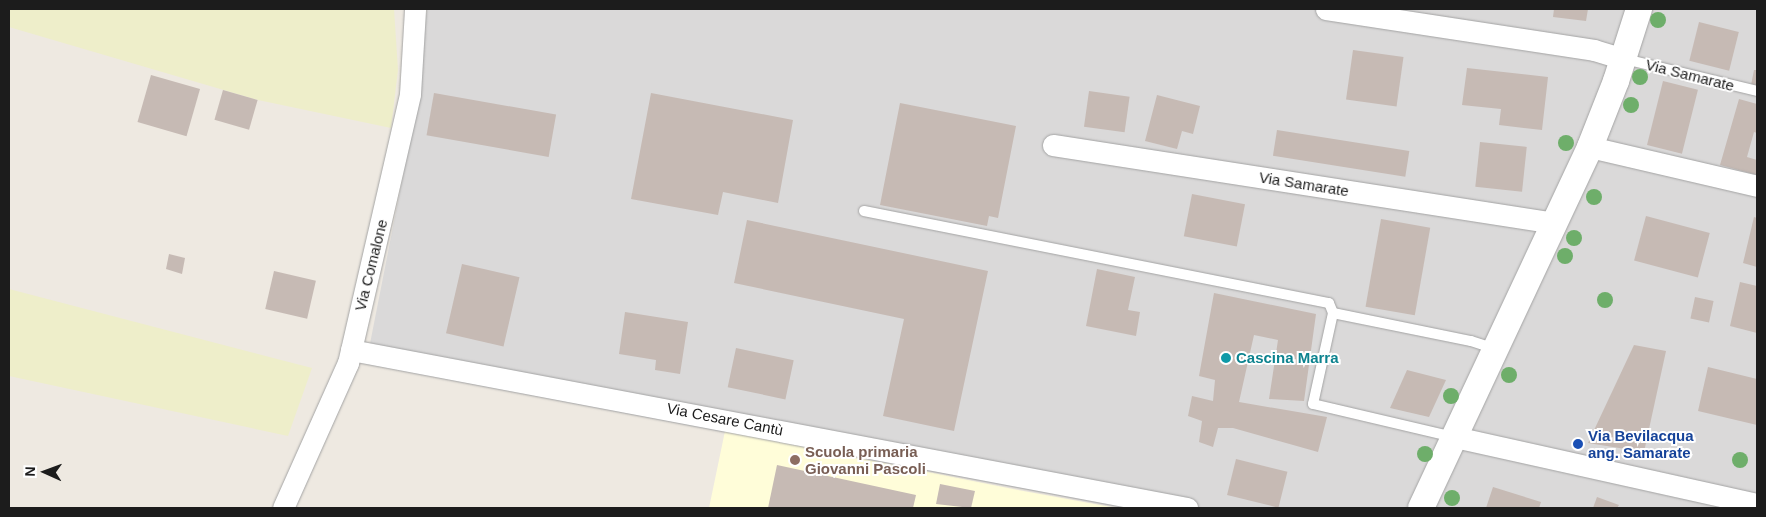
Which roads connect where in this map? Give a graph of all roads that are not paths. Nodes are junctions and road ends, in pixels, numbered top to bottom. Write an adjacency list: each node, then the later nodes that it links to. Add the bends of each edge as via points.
1 (415, 9): 12 (street, Via Comalone, via 410,94)
2 (1326, 9): 4 (street, via 1594,50)
3 (1639, 9): 4 (street)
4 (1624, 59): 5 (lane, Via Samarate); 7 (street)
5 (1757, 91)
6 (1053, 145): 10 (street, Via Samarate)
7 (1590, 147): 8 (street); 10 (street)
8 (1757, 186)
9 (864, 211): 11 (lane, via 1330,303)
10 (1555, 222): 13 (street)
11 (1333, 313): 13 (lane, via 1470,341); 14 (lane, via 1313,404)
12 (351, 350): 16 (street, Via Comalone); 17 (street, Via Cesare Cantù)
13 (1496, 350): 14 (street)
14 (1455, 438): 15 (street); 18 (street)
15 (1757, 504)
16 (283, 508)
17 (1187, 508)
18 (1421, 508)

